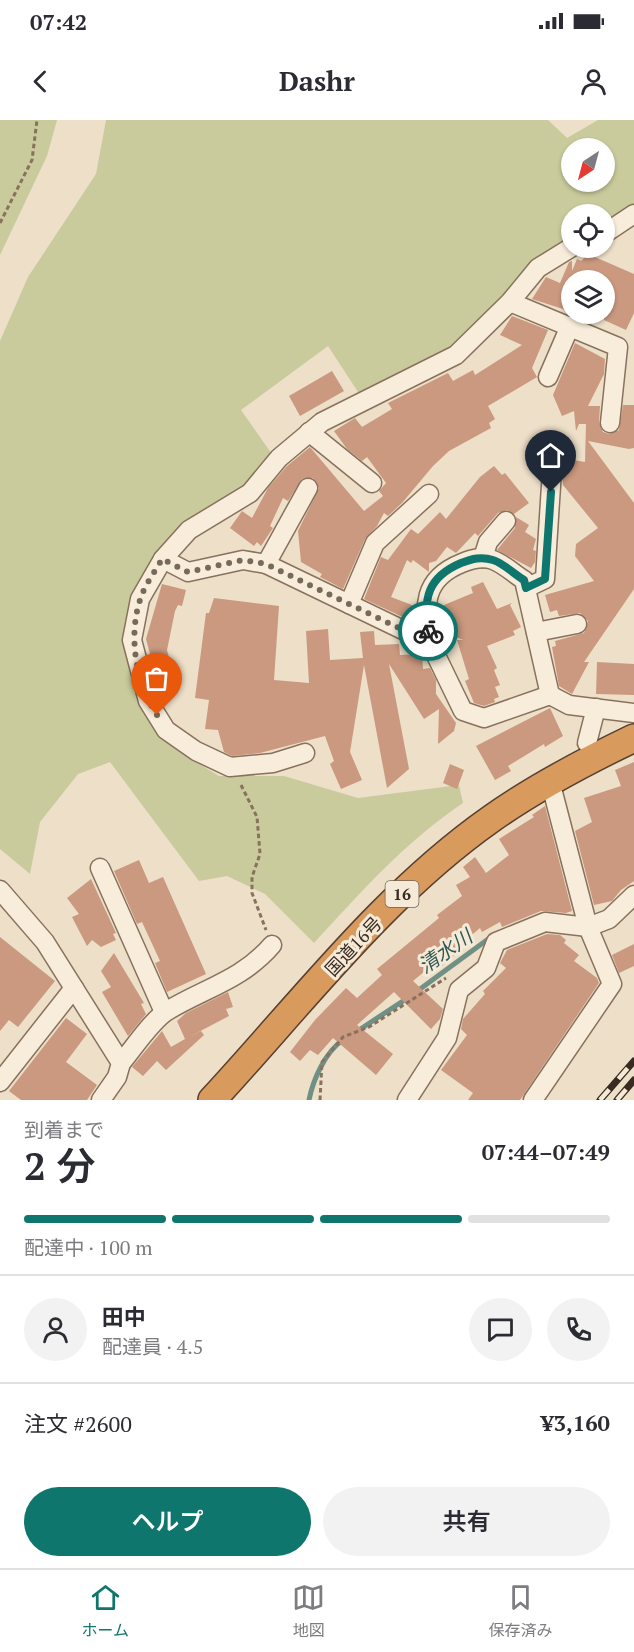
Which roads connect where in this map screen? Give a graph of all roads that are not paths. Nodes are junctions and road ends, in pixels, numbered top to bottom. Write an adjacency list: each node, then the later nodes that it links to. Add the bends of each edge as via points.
1 (634, 214): 2 (street)
2 (615, 227)
3 (561, 254): 4 (street, via 538,268)
4 (510, 302): 5 (street); 8 (street, via 456,355)
5 (570, 326): 6 (street); 7 (street, via 618,347)
6 (548, 377)
7 (610, 423)
8 (309, 432): 10 (street); 15 (street, via 279,458 250,493 189,530)
9 (548, 456): 17 (street, via 552,470 545,579)
10 (372, 483)
11 (308, 488): 16 (street)
12 (429, 494): 18 (street, via 375,543)
13 (506, 521): 14 (street, via 488,542)
14 (483, 558): 17 (street, via 494,560 524,580); 21 (street, via 459,564 437,576 425,612)
15 (162, 559): 16 (street, via 188,572 243,560); 27 (street, via 140,599 132,640 148,701 166,730 196,751 230,767 273,763)
16 (266, 564): 18 (street)
17 (526, 588): 20 (street)
18 (349, 604): 21 (street)
19 (577, 624): 20 (street)
20 (536, 632): 22 (street)
21 (430, 643): 22 (street, via 463,711 484,718)
22 (550, 695): 23 (street, via 569,705)
23 (596, 708): 24 (street); 26 (street)
24 (634, 713)
25 (634, 738): 28 (highway, 国道16号 / 16)
26 (587, 743)
27 (305, 753)
28 (550, 781): 32 (street); 39 (highway, 国道16号 / 16, via 490,819 426,871 380,915)
29 (100, 868): 35 (street)
30 (0, 890): 34 (street, via 45,942)
31 (634, 895): 32 (street, via 609,919)
32 (588, 927): 40 (street, via 545,922 496,942 486,968 459,990 447,1038); 41 (street, via 612,984)
33 (272, 945): 35 (street, via 242,974)
34 (74, 988): 36 (street); 37 (street)
35 (164, 1012): 36 (street)
36 (121, 1063): 38 (street, via 117,1077)
37 (0, 1082)
38 (101, 1100)
39 (212, 1100)
40 (407, 1100)
41 (533, 1100)

